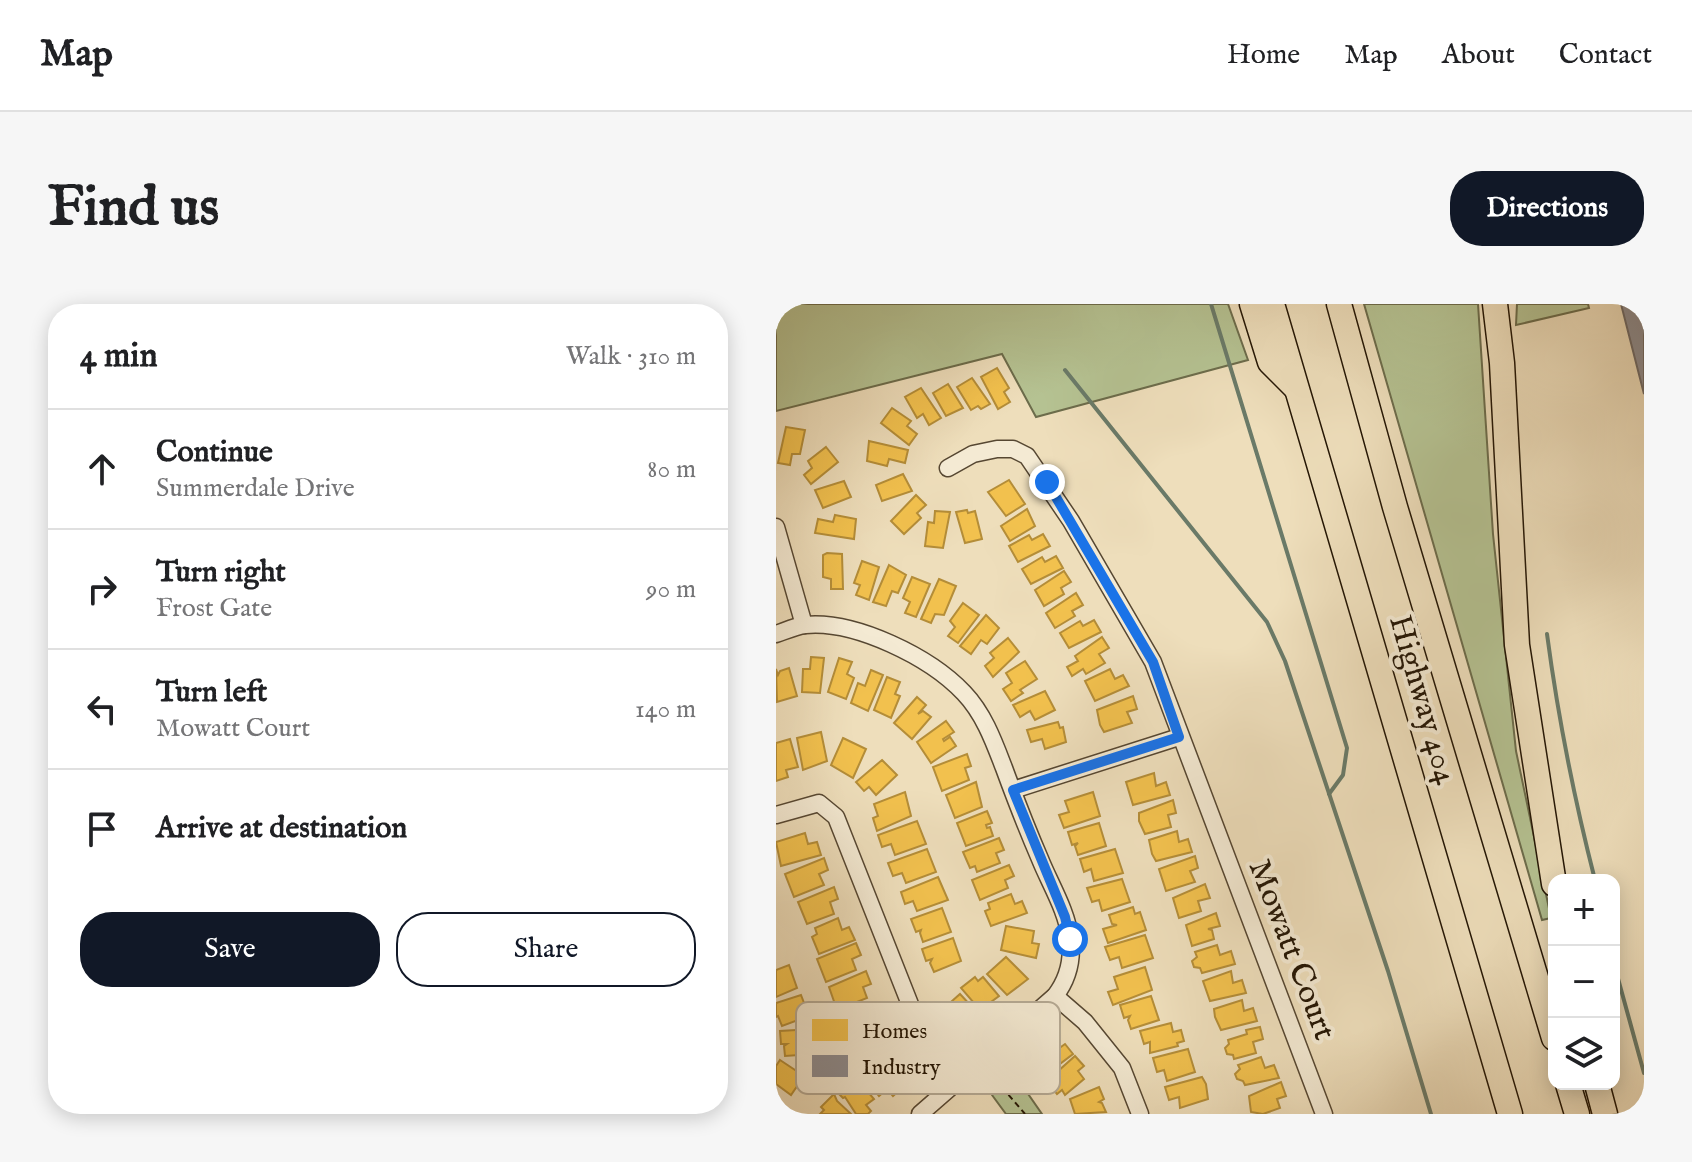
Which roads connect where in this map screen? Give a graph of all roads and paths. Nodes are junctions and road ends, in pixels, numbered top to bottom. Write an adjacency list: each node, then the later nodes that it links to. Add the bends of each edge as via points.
1 (1252, 304): 7 (highway, via 1270,362)
2 (1272, 304): 7 (highway, Highway 404)
3 (1339, 304): 19 (highway, Highway 404)
4 (1495, 304): 6 (highway)
5 (1505, 304): 6 (highway)
6 (1502, 363): 15 (highway, via 1517,645)
7 (1299, 390): 28 (highway, Highway 404)
8 (948, 468): 12 (street, Mowatt Court, via 973,454 997,449 1027,456 1153,662)
9 (776, 527): 10 (street)
10 (804, 625): 11 (street); 13 (street, via 832,625 870,636 940,672 980,715)
11 (776, 634)
12 (1179, 737): 13 (street); 27 (street, Mowatt Court)
13 (1013, 790): 16 (street, via 1070,939 1065,982)
14 (776, 815): 17 (street, via 819,803 836,817)
15 (1552, 874)
16 (1055, 996): 18 (street); 26 (street, via 1085,1022 1122,1068)
17 (909, 1002)
18 (1048, 1002)
19 (1548, 1018)
20 (1570, 1090): 29 (highway)
21 (1599, 1090): 30 (highway)
22 (945, 1094): 24 (street)
23 (1008, 1094): 25 (path)
24 (920, 1114)
25 (1025, 1114)
26 (1140, 1114)
27 (1324, 1114)
28 (1510, 1114)
29 (1577, 1114)
30 (1605, 1114)

